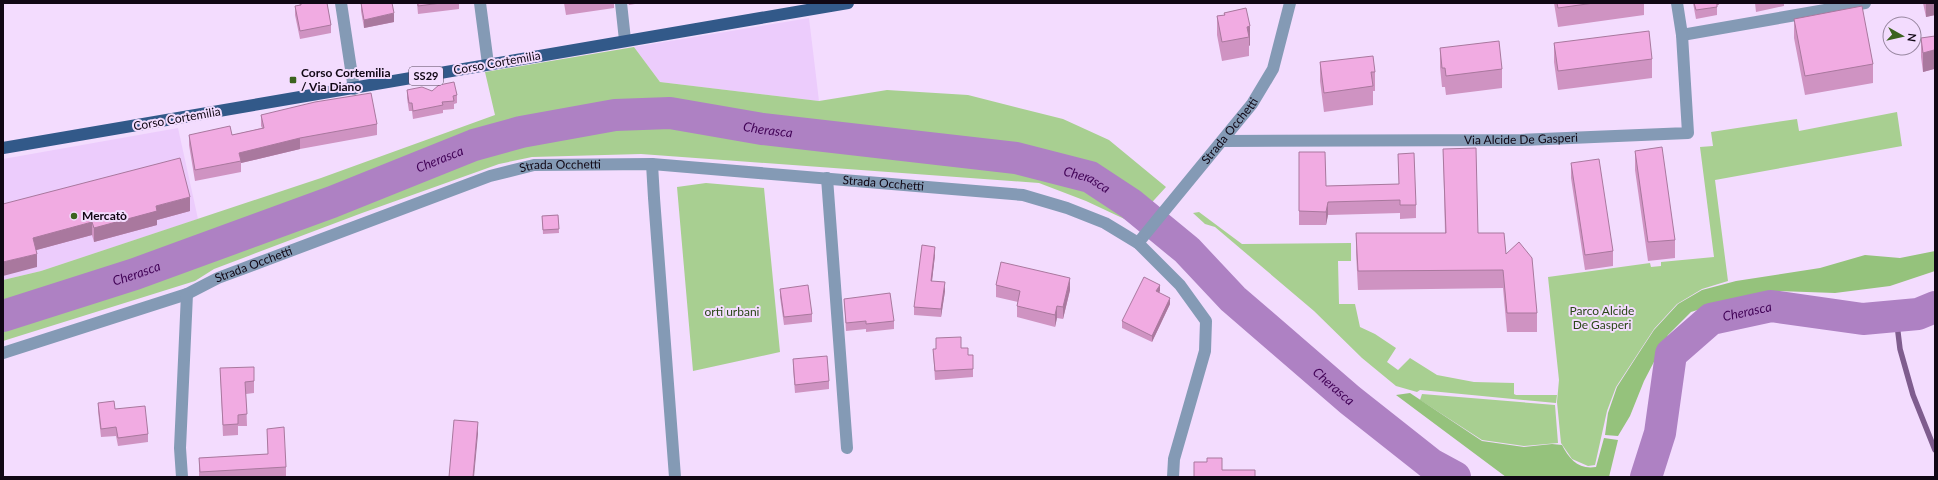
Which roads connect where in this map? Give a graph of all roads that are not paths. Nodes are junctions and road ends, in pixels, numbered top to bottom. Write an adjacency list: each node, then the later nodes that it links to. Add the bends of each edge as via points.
1 (341, 3): 11 (street)
2 (480, 3): 10 (street)
3 (621, 3): 9 (street)
4 (848, 3): 9 (main road, Corso Cortemilia / SS29)
5 (1290, 3): 12 (street, Strada Occhetti, via 1273,69 1252,104)
6 (1677, 3): 8 (street, Via Alcide De Gasperi)
7 (1865, 3): 8 (street)
8 (1682, 35): 12 (street, Via Alcide De Gasperi, via 1688,132 1521,140)
9 (625, 40): 10 (main road, Corso Cortemilia / SS29)
10 (488, 64): 11 (main road, Corso Cortemilia / SS29)
11 (354, 89): 13 (main road, Corso Cortemilia / SS29)
12 (1223, 141): 16 (street, Strada Occhetti)
13 (3, 148)
14 (652, 164): 15 (street, Strada Occhetti); 17 (street, Strada Occhetti, via 534,165 490,176 218,278); 21 (street)
15 (827, 178): 16 (street, Strada Occhetti, via 1023,195 1105,223); 19 (street)
16 (1138, 243): 22 (street, Strada Occhetti, via 1180,285 1206,321 1204,350 1174,459)
17 (187, 294): 18 (street, Strada Occhetti); 20 (street, via 180,448)
18 (3, 353)
19 (847, 448)
20 (182, 477)
21 (675, 477)
22 (1173, 477)

